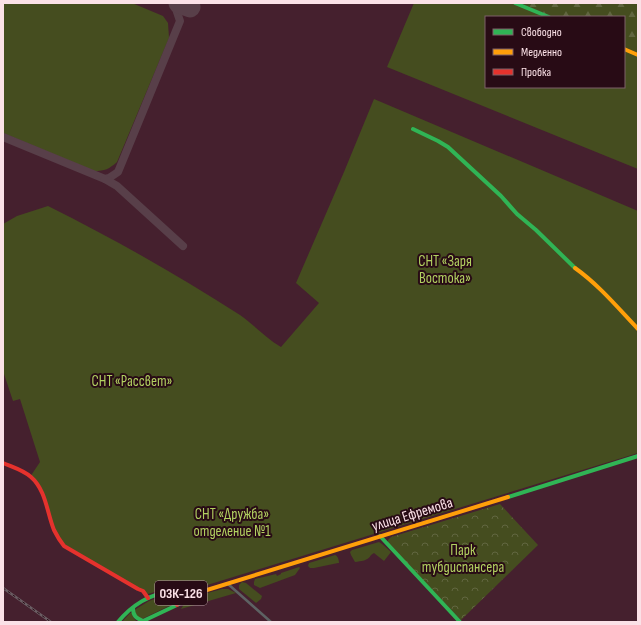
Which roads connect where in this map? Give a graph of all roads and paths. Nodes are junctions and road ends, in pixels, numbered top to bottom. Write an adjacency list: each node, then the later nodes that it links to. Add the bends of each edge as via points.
1 (515, 3): 2 (street)
2 (547, 16)
3 (625, 49): 4 (street)
4 (638, 54)
5 (414, 129): 6 (street, via 448,147 571,266 609,298)
6 (638, 329)
7 (638, 456): 9 (street, улица Ефремова / 03К-126)
8 (3, 463): 13 (street, via 30,476 36,483 45,500 54,531 64,546 144,591)
9 (380, 536): 10 (street, улица Ефремова / 03К-126); 19 (street)
10 (228, 583): 12 (street, улица Ефремова / 03К-126); 18 (street)
11 (173, 592): 12 (street, улица Ефремова / 03К-126); 13 (street, улица Ефремова / 03К-126); 14 (street, 03К-126)
12 (194, 594): 14 (street, улица Ефремова / 03К-126)
13 (148, 598): 15 (street, улица Ефремова / 03К-126)
14 (177, 605): 17 (street, улица Ефремова / 03К-126)
15 (133, 608): 16 (street, улица Ефремова / 03К-126); 17 (street, 03К-126, via 133,614)
16 (118, 622)
17 (142, 622)
18 (271, 622)
19 (460, 622)

